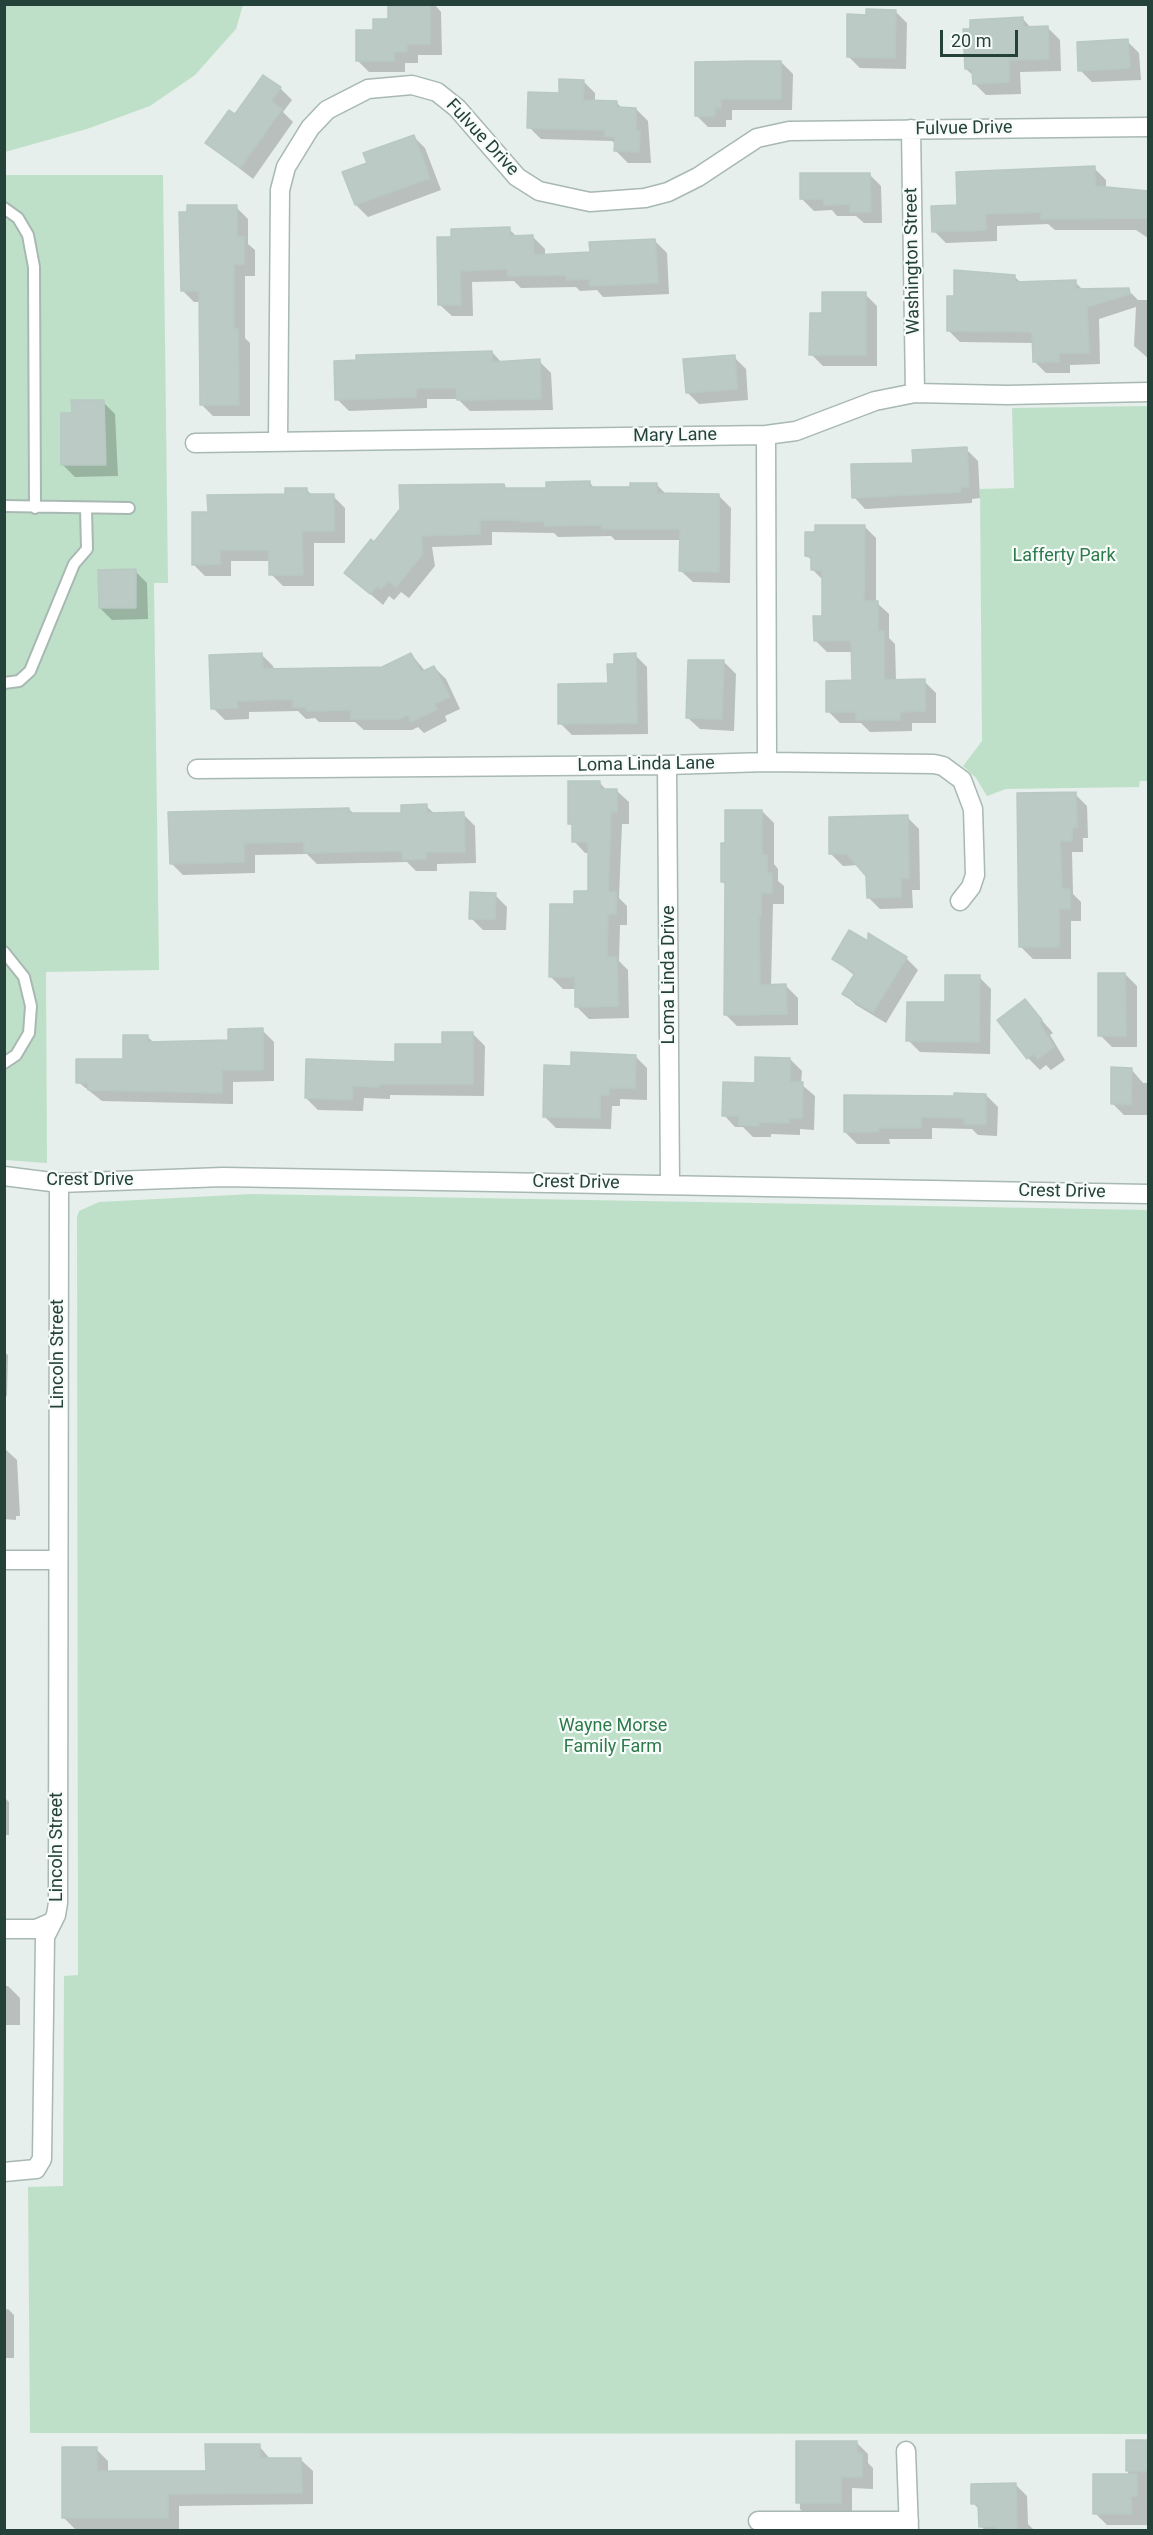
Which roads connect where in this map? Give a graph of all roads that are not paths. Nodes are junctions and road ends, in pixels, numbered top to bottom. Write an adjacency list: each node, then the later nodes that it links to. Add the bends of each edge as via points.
1 (1149, 127): 2 (street, Fulvue Drive)
2 (911, 129): 5 (street, Washington Street); 7 (street, Fulvue Drive, via 773,134 757,138 668,192 645,198 590,202 539,191 517,177 458,108 437,92 412,85 390,85 349,97 327,110 310,128 291,158 280,190)
3 (4, 207): 10 (lane, via 18,218 28,235 34,267)
4 (1149, 392): 5 (street, Mary Lane)
5 (915, 393): 6 (street, Mary Lane, via 875,401 796,431)
6 (766, 435): 7 (street, Mary Lane); 14 (street)
7 (278, 442): 8 (street, Mary Lane)
8 (195, 443)
9 (4, 507): 10 (lane)
10 (35, 508): 12 (lane)
11 (129, 508): 12 (lane)
12 (86, 509): 13 (lane, via 87,549 74,564 30,671 19,681)
13 (4, 683)
14 (767, 762): 15 (street, Loma Linda Lane); 17 (street, Loma Linda Lane, via 921,762 943,766 954,773 966,788 973,809 975,875)
15 (667, 765): 16 (street, Loma Linda Lane); 22 (street, Loma Linda Drive)
16 (197, 769)
17 (960, 902)
18 (4, 952): 19 (lane, via 24,977 31,1006 29,1033 23,1046)
19 (4, 1063)
20 (4, 1176): 21 (street, Crest Drive)
21 (59, 1183): 22 (street, Crest Drive, via 223,1178); 25 (street, Lincoln Street)
22 (670, 1184): 23 (street, Crest Drive)
23 (1149, 1194)
24 (4, 1560): 25 (street)
25 (58, 1560): 26 (street, Lincoln Street, via 58,1903)
26 (50, 1923): 27 (street, via 36,1929); 28 (street, Lincoln Street, via 45,1937 42,2159 36,2169)
27 (4, 1929)
28 (4, 2172)
29 (906, 2451): 31 (street)
30 (758, 2522): 31 (street)
31 (909, 2526)

